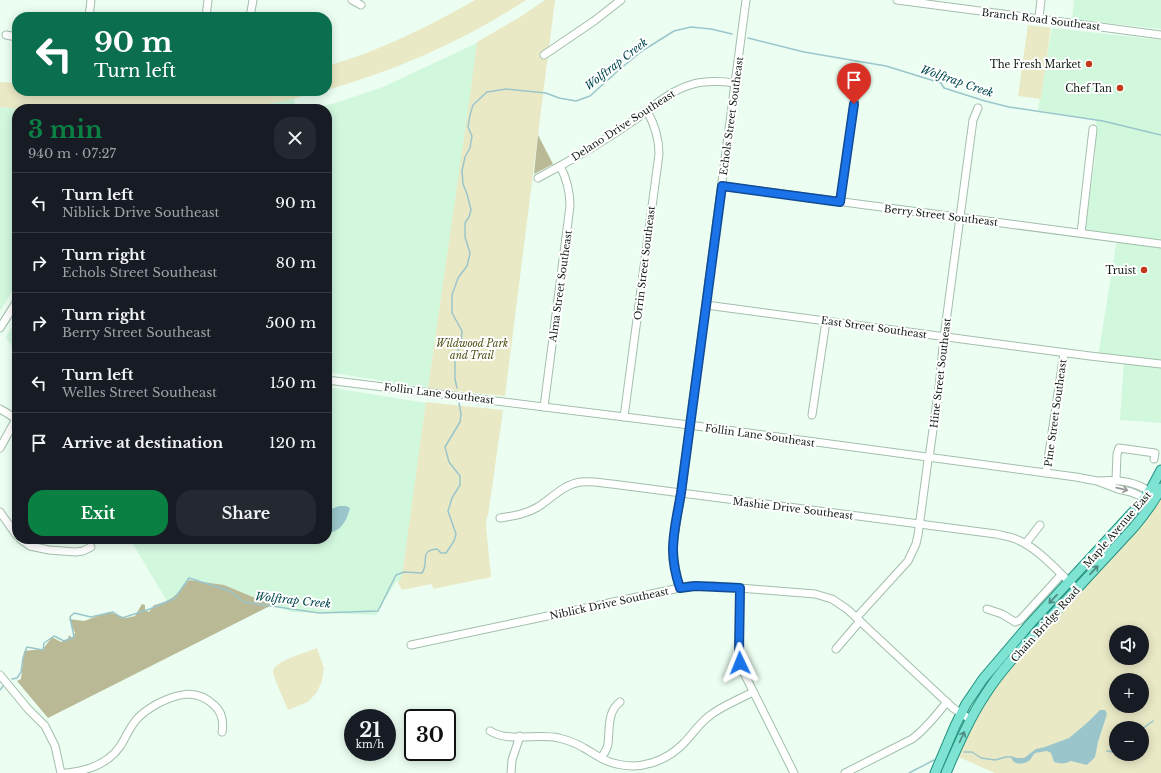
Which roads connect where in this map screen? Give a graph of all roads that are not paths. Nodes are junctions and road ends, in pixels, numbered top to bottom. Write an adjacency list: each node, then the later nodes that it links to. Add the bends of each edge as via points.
1 (91, 0): 10 (street)
2 (208, 0): 11 (street)
3 (253, 0): 12 (street)
4 (352, 0): 9 (street)
5 (621, 0): 17 (street)
6 (746, 0): 19 (street, Echols Street Southeast)
7 (897, 0): 13 (street, Branch Road Southeast, via 965,5)
8 (1041, 0): 13 (street)
9 (361, 5)
10 (90, 12)
11 (207, 12)
12 (251, 12)
13 (1039, 18): 15 (street, Branch Road Southeast)
14 (6, 35): 16 (street)
15 (1161, 35)
16 (12, 36)
17 (544, 55)
18 (859, 78): 26 (street)
19 (735, 83): 21 (street, Delano Drive Southeast, via 708,81 689,85 672,93); 25 (street, Echols Street Southeast)
20 (978, 108): 27 (street, Hine Street Southeast, via 973,120)
21 (647, 111): 23 (street, Delano Drive Southeast); 42 (street, Orrin Street Southeast, via 657,133 659,154)
22 (1093, 129): 28 (street)
23 (560, 166): 24 (street, Delano Drive Southeast); 38 (street, Alma Street Southeast, via 568,182 570,206)
24 (538, 178)
25 (722, 186): 26 (street, Berry Street Southeast); 30 (street, Echols Street Southeast)
26 (840, 202): 27 (street, Berry Street Southeast)
27 (960, 217): 28 (street, Berry Street Southeast); 34 (street, Hine Street Southeast)
28 (1080, 233): 29 (street, Berry Street Southeast)
29 (1161, 244)
30 (706, 305): 32 (street, East Street Southeast); 43 (street, Echols Street Southeast)
31 (12, 309): 33 (street)
32 (826, 321): 34 (street, East Street Southeast); 40 (street)
33 (0, 328)
34 (944, 337): 35 (street, East Street Southeast); 46 (street, Hine Street Southeast)
35 (1064, 353): 36 (street, East Street Southeast); 49 (street, Pine Street Southeast)
36 (1161, 364)
37 (332, 381): 38 (street, Follin Lane Southeast)
38 (544, 407): 42 (street, Follin Lane Southeast)
39 (0, 409): 41 (street)
40 (812, 415)
41 (12, 416)
42 (624, 417): 43 (street, Follin Lane Southeast)
43 (689, 425): 46 (street, Follin Lane Southeast); 53 (street, Echols Street Southeast)
44 (12, 428): 45 (street)
45 (0, 448)
46 (929, 458): 49 (street, Follin Lane Southeast); 57 (street, Hine Street Southeast)
47 (1154, 459): 50 (street, via 1155,453 1119,448)
48 (1161, 470): 54 (main road, Maple Avenue East)
49 (1046, 473): 51 (street, Follin Lane Southeast)
50 (1116, 480): 51 (street, Follin Lane Southeast); 54 (street, Follin Lane Southeast, via 1135,484)
51 (1097, 481): 54 (street, Follin Lane Southeast, one-way to 54, via 1118,489)
52 (1161, 488): 54 (main road, Chain Bridge Road)
53 (681, 493): 56 (street, Mashie Drive Southeast, via 581,482 566,487 530,512); 57 (street, Mashie Drive Southeast); 65 (street, Echols Street Southeast, via 673,551)
54 (1151, 495): 64 (main road, Maple Avenue East); 67 (main road, Chain Bridge Road, one-way to 54, via 1144,515)
55 (0, 512): 59 (street)
56 (500, 518)
57 (919, 524): 61 (street, Mashie Drive Southeast, via 996,534); 69 (street, Hine Street Southeast, via 916,544 908,561)
58 (1040, 525): 61 (street)
59 (12, 529)
60 (27, 544): 62 (street, via 49,550 76,552)
61 (1026, 544): 63 (street, Mashie Drive Southeast)
62 (91, 547)
63 (1062, 575): 64 (street, Mashie Drive Southeast); 68 (street, via 1020,620 1015,622)
64 (1069, 582): 67 (street, Mashie Drive Southeast); 76 (main road, Maple Avenue East, one-way to 76, via 994,665 966,704)
65 (680, 588): 66 (street, Niblick Drive Southeast); 70 (street, Niblick Drive Southeast)
66 (740, 588): 69 (street, Niblick Drive Southeast, via 823,596 839,602); 73 (street, via 740,663)
67 (1077, 589): 77 (main road, Chain Bridge Road, via 999,675)
68 (986, 609)
69 (859, 619): 71 (street, Hine Street Southeast); 75 (street, Niblick Drive Southeast)
70 (412, 646)
71 (836, 649)
72 (0, 675): 82 (street, via 45,726 55,746)
73 (753, 692): 81 (street, via 708,716 678,749 663,759 633,766 616,764); 85 (street)
74 (620, 702): 81 (street, via 610,716 607,746)
75 (947, 702): 76 (street, Niblick Drive Southeast); 86 (street, via 912,740)
76 (962, 714): 77 (street, Niblick Drive Southeast); 87 (main road)
77 (970, 719): 88 (main road, Chain Bridge Road, one-way to 77)
78 (490, 731): 80 (street, via 505,737)
79 (222, 732): 83 (street, via 222,716 215,705 193,694 180,695 165,700 142,714 121,747 106,761 93,768)
80 (520, 736): 81 (street, via 559,738 584,747); 84 (street, via 513,755)
81 (601, 758)
82 (61, 773)
83 (66, 773)
84 (511, 773)
85 (794, 773)
86 (845, 773)
87 (935, 773)
88 (946, 773)

